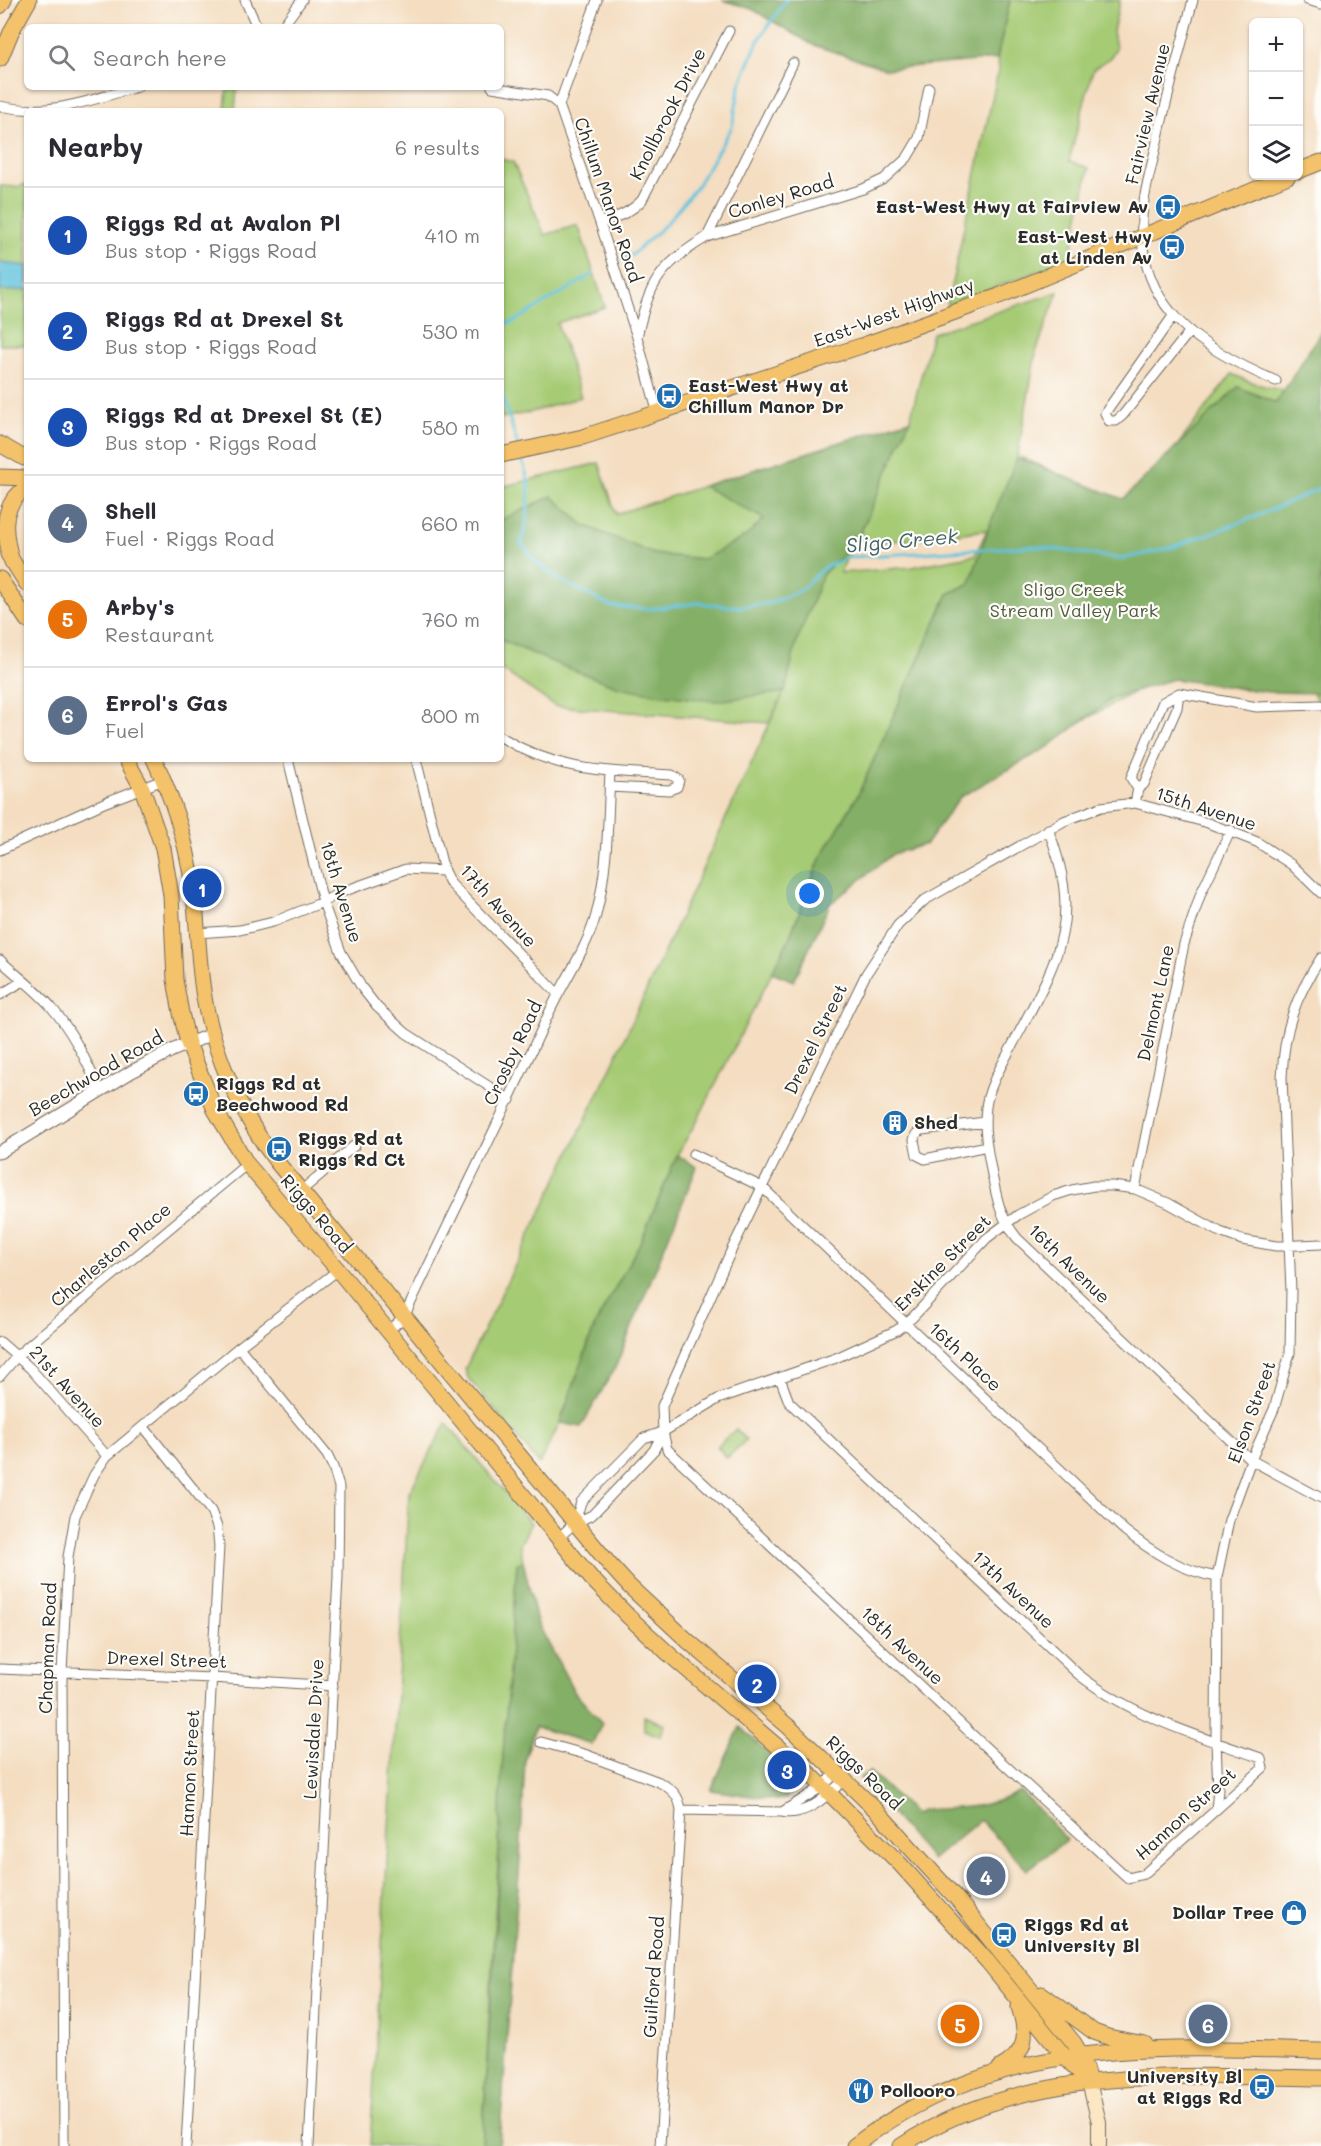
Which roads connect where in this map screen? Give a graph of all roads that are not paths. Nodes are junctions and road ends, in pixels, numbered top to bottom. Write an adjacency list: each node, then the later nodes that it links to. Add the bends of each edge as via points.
1 (4, 0): 9 (main road)
2 (29, 0): 13 (main road)
3 (245, 0): 10 (street)
4 (302, 0): 11 (street)
5 (597, 0): 18 (street, Chillum Manor Road)
6 (1193, 0): 26 (street, Fairview Avenue, via 1145,197)
7 (1307, 0): 8 (street)
8 (1321, 4)
9 (0, 6)
10 (256, 24)
11 (284, 24)
12 (729, 32): 25 (street, Knollbrook Drive, via 642,200 622,216)
13 (0, 59)
14 (793, 63): 27 (street)
15 (929, 88): 27 (street, Conley Road, via 916,144 901,166 884,179)
16 (504, 89): 18 (street, via 548,96)
17 (125, 90): 20 (street)
18 (559, 105): 25 (street, Chillum Manor Road)
19 (0, 106): 21 (street)
20 (53, 108)
21 (24, 111)
22 (1321, 162): 23 (main road)
23 (1303, 169)
24 (1278, 180): 26 (main road, East-West Highway)
25 (600, 223): 30 (street, Chillum Manor Road)
26 (1142, 236): 28 (street, Fairview Avenue, via 1148,273); 32 (main road, East-West Highway, via 999,296)
27 (707, 237): 30 (street, Conley Road, via 680,255 659,276 650,290)
28 (1173, 316): 29 (street, Fairview Avenue); 29 (street, via 1105,413 1109,421 1123,415)
29 (1190, 331): 31 (street, Fairview Avenue, via 1236,364)
30 (637, 337): 32 (street, Chillum Manor Road)
31 (1276, 381)
32 (658, 414): 34 (main road, East-West Highway, via 583,437)
33 (0, 444): 35 (main road)
34 (504, 455)
35 (24, 457)
36 (0, 458): 37 (main road)
37 (24, 458)
38 (0, 477): 39 (main road)
39 (24, 478)
40 (24, 489): 42 (main road, via 5,510 4,536)
41 (0, 539): 42 (main road)
42 (12, 562): 44 (main road)
43 (0, 579): 45 (main road)
44 (24, 580)
45 (24, 615)
46 (1179, 693): 47 (street, via 1257,707); 57 (street, via 1177,708 1144,784); 57 (street, via 1163,702 1131,778)
47 (1320, 705)
48 (504, 739): 53 (street, via 562,765)
49 (128, 762): 56 (main road, Riggs Road)
50 (155, 762): 54 (main road, Riggs Road)
51 (289, 762): 64 (street, 18th Avenue)
52 (417, 762): 62 (street, 17th Avenue)
53 (610, 771): 55 (street, Crosby Road); 55 (street, via 672,775 679,784 669,790)
54 (163, 780): 56 (street); 65 (main road, Riggs Road, via 189,861)
55 (609, 787): 69 (street, Crosby Road, via 605,866 596,916 583,951)
56 (141, 788): 61 (street); 72 (main road, Riggs Road, via 163,848 168,875 175,980)
57 (1138, 789): 58 (street)
58 (1135, 803): 59 (street, Drexel Street, via 1090,810); 60 (street, 15th Avenue)
59 (1048, 829): 75 (street, 16th Avenue, via 1066,895 1062,938 1045,983 990,1092); 81 (street, Drexel Street, via 936,893 898,925 866,974)
60 (1231, 830): 63 (street, 15th Avenue, via 1280,856); 82 (street, Delmont Lane, via 1201,893 1184,944)
61 (0, 850)
62 (444, 870): 64 (street, via 406,869); 69 (street, 17th Avenue, via 450,883)
63 (1321, 893)
64 (323, 902): 65 (street, via 258,926); 74 (street, 18th Avenue, via 341,952 377,1007 406,1033)
65 (197, 933): 71 (main road, Riggs Road)
66 (1321, 958): 86 (street, Elson Street, via 1292,1011 1283,1057)
67 (0, 960): 68 (street)
68 (23, 981): 70 (street); 73 (street, via 60,1017)
69 (558, 994): 74 (street, Crosby Road)
70 (0, 995)
71 (212, 1034): 72 (street, Beechwood Road); 83 (main road, Riggs Road, via 225,1075 250,1125)
72 (188, 1043): 73 (street, Beechwood Road); 80 (main road, Riggs Road, via 215,1110)
73 (99, 1090): 78 (street, Beechwood Road)
74 (510, 1100): 88 (street, Crosby Road)
75 (985, 1122): 77 (street, 16th Avenue); 77 (street, via 922,1130 916,1134 914,1148 925,1159)
76 (355, 1145): 83 (street)
77 (987, 1146): 84 (street, 16th Avenue)
78 (0, 1152)
79 (693, 1154): 81 (street, 16th Place)
80 (247, 1164): 87 (main road, Riggs Road); 93 (street, Charleston Place)
81 (762, 1187): 89 (street, 16th Place); 97 (street, Drexel Street, via 662,1406)
82 (1136, 1190): 84 (street, Erskine Street, via 1112,1186 1072,1190 1038,1203); 86 (street, Erskine Street, via 1220,1232 1242,1240)
83 (301, 1191): 88 (main road, Riggs Road)
84 (1006, 1224): 89 (street, Erskine Street, via 987,1238); 99 (street, 16th Avenue)
85 (1321, 1244): 86 (street, Erskine Street)
86 (1290, 1247): 99 (street, Elson Street, via 1290,1353 1274,1409)
87 (338, 1270): 90 (main road, Riggs Road); 92 (street, Chapman Road)
88 (404, 1317): 90 (street, Crosby Road); 101 (main road, Riggs Road)
89 (906, 1324): 95 (street, Erskine Street, via 859,1349); 103 (street, 16th Place, via 1124,1530 1184,1568)
90 (388, 1331): 102 (main road, Riggs Road)
91 (0, 1342): 93 (street, 21st Avenue)
92 (238, 1347): 96 (street, Chapman Road); 107 (street, Lewisdale Drive, via 327,1455 337,1477 340,1501)
93 (18, 1355): 94 (street, Charleston Place); 98 (street, 21st Avenue)
94 (0, 1376)
95 (780, 1378): 97 (street, Erskine Street, via 718,1399); 109 (street, 17th Avenue, via 789,1402 1078,1674 1132,1709)
96 (143, 1426): 98 (street, Chapman Road); 106 (street, Hannon Street, via 215,1519 219,1546)
97 (663, 1432): 101 (street, via 654,1450 592,1515); 101 (street, via 644,1438 580,1502); 115 (street, 18th Avenue, via 668,1449)
98 (107, 1456): 105 (street, Chapman Road, via 82,1497 70,1534)
99 (1251, 1460): 100 (street, 16th Avenue); 103 (street, Elson Street, via 1229,1520)
100 (1321, 1498)
101 (575, 1523): 102 (street); 111 (main road, Riggs Road, via 629,1586)
102 (558, 1538): 112 (main road, Riggs Road, via 628,1617)
103 (1217, 1577): 109 (street, Elson Street)
104 (0, 1669): 105 (street, Drexel Street)
105 (62, 1672): 106 (street, Drexel Street); 125 (street, Chapman Road)
106 (212, 1678): 107 (street, Drexel Street); 126 (street, Hannon Street)
107 (333, 1686): 127 (street, Lewisdale Drive)
108 (542, 1742): 114 (street, via 659,1782 679,1800)
109 (1216, 1742): 110 (street, 17th Avenue, via 1261,1758); 113 (street, Elson Street)
110 (1263, 1768): 113 (street, Hannon Street)
111 (840, 1777): 112 (street); 116 (main road, Riggs Road, via 921,1858)
112 (826, 1791): 114 (street, via 782,1812); 117 (main road, Riggs Road, via 901,1865)
113 (1216, 1809): 115 (street, Hannon Street, via 1144,1874)
114 (681, 1810): 128 (street, Guilford Road)
115 (1128, 1878)
116 (1020, 1976): 118 (main road, via 1094,2032); 120 (main road, Riggs Road)
117 (1017, 1999): 121 (main road, Riggs Road); 122 (main road, via 1025,2026 1023,2044 1012,2059)
118 (1178, 2050): 119 (main road); 120 (main road)
119 (1321, 2051)
120 (1081, 2055): 121 (main road); 124 (main road, Riggs Road)
121 (1065, 2057): 122 (main road); 124 (main road, Riggs Road)
122 (983, 2076): 129 (main road, via 914,2105)
123 (1321, 2078): 124 (main road)
124 (1089, 2082): 130 (main road, via 1000,2100 933,2128); 131 (main road, Riggs Road, via 1099,2122)
125 (64, 2146)
126 (186, 2146)
127 (309, 2146)
128 (660, 2146)
129 (854, 2146)
130 (902, 2146)
131 (1099, 2146)

